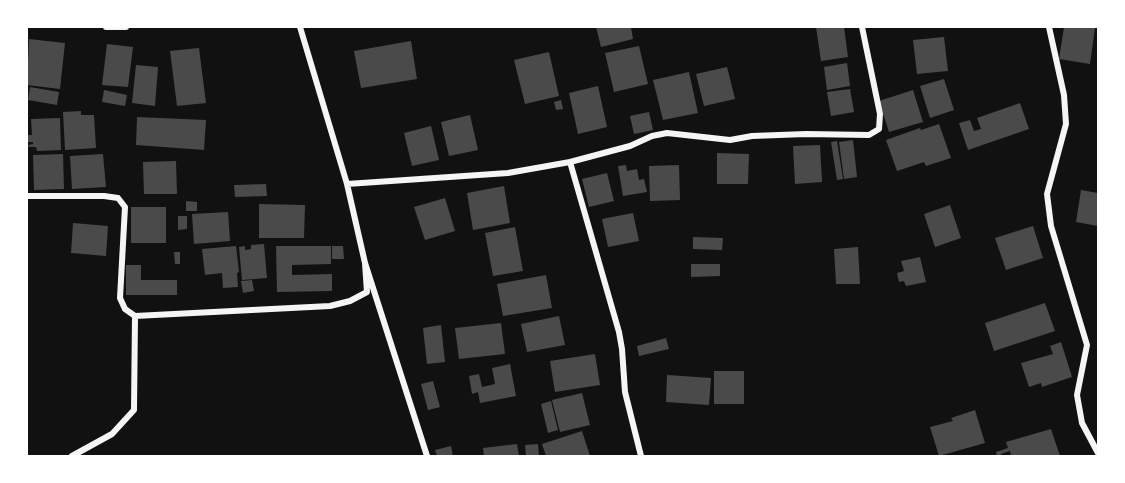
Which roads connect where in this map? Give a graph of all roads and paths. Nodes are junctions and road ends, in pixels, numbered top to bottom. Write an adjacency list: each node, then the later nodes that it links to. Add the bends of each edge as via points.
1 (106, 27): 2 (street)
2 (126, 27)
3 (300, 27): 7 (street)
4 (862, 27): 6 (street, via 880,114 879,129 869,135 806,134 730,140 667,133)
5 (1049, 27): 11 (street, via 1066,123 1047,194 1049,215 1087,345 1077,395 1082,423)
6 (570, 162): 7 (street, via 489,176); 14 (street, via 619,332 625,392)
7 (347, 184): 9 (street)
8 (27, 196): 10 (street, via 118,198 125,207 120,298 125,309)
9 (365, 263): 10 (street, via 367,292 330,306); 13 (street)
10 (135, 315): 12 (street, via 134,410 112,434)
11 (1098, 453)
12 (72, 456)
13 (428, 456)
14 (641, 456)

